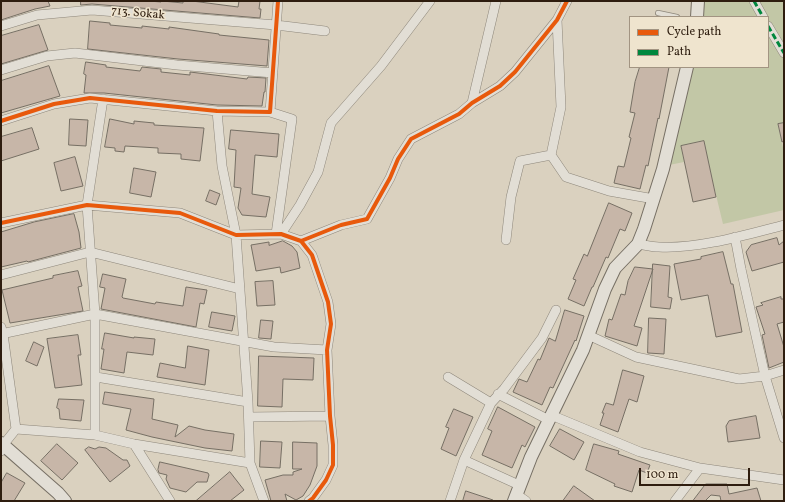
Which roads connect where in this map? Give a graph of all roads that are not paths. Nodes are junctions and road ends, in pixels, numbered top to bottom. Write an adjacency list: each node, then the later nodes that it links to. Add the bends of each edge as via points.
1 (278, 1): 12 (street)
2 (430, 1): 30 (street, via 380,66 331,123 318,172 300,205)
3 (496, 1): 21 (street)
4 (567, 1): 11 (street)
5 (698, 1): 9 (main road)
6 (754, 1): 10 (street)
7 (658, 13): 8 (lane)
8 (672, 16)
9 (697, 16)
10 (762, 16)
11 (557, 20): 21 (street, via 500,86); 25 (street, via 561,107)
12 (276, 25): 13 (street, 713. Sokak, via 92,10 37,15); 15 (street, 713. Sokak); 19 (street)
13 (1, 26)
14 (769, 28): 16 (street)
15 (325, 31)
16 (784, 53)
17 (687, 68): 26 (main road)
18 (1, 70): 19 (street, via 47,56 75,53)
19 (273, 73): 23 (street)
20 (103, 100): 22 (street); 24 (street, via 90,98 54,104); 27 (street)
21 (472, 103): 34 (street, via 459,114 411,139 368,219 341,225)
22 (217, 111): 23 (street); 31 (street, via 222,166)
23 (270, 112): 30 (street, via 292,120)
24 (1, 121)
25 (551, 155): 26 (street, via 566,177 609,191); 33 (street, via 520,161 511,197)
26 (654, 199): 35 (main road)
27 (87, 205): 28 (street); 31 (street, via 180,213); 36 (street)
28 (1, 223)
29 (784, 225): 32 (street)
30 (278, 234): 31 (street); 34 (street)
31 (236, 235): 38 (street)
32 (735, 237): 35 (street, via 689,246 659,247); 46 (street)
33 (506, 240)
34 (301, 242): 44 (street, via 312,255 328,302 331,324)
35 (638, 244): 42 (main road, via 615,268)
36 (90, 252): 37 (street); 38 (street); 40 (street)
37 (1, 275)
38 (240, 289): 43 (street)
39 (556, 310): 49 (street, via 542,338)
40 (95, 314): 41 (street); 43 (street); 47 (street)
41 (2, 331): 55 (street)
42 (588, 335): 46 (street, via 636,357 739,379); 54 (main road)
43 (244, 341): 44 (street, via 274,347); 50 (street)
44 (327, 350): 52 (street)
45 (784, 370): 46 (street)
46 (765, 376): 57 (street)
47 (96, 377): 50 (street); 56 (street)
48 (448, 377): 51 (street)
49 (498, 394): 51 (street); 54 (street)
50 (248, 402): 53 (street)
51 (491, 403): 60 (street)
52 (330, 416): 53 (street); 68 (street, via 333,465 326,480)
53 (248, 417): 61 (street)
54 (550, 418): 62 (street, via 640,452); 64 (main road)
55 (16, 429): 56 (street); 59 (street)
56 (95, 435): 58 (street)
57 (784, 438)
58 (134, 444): 61 (street); 66 (street)
59 (2, 446): 65 (main road)
60 (464, 460): 64 (street); 69 (street)
61 (250, 463): 67 (street)
62 (700, 468): 63 (street); 71 (street)
63 (784, 480)
64 (516, 493): 70 (street)
65 (65, 501)
66 (170, 501)
67 (264, 501)
68 (309, 501)
69 (450, 501)
70 (526, 501)
71 (675, 501)

